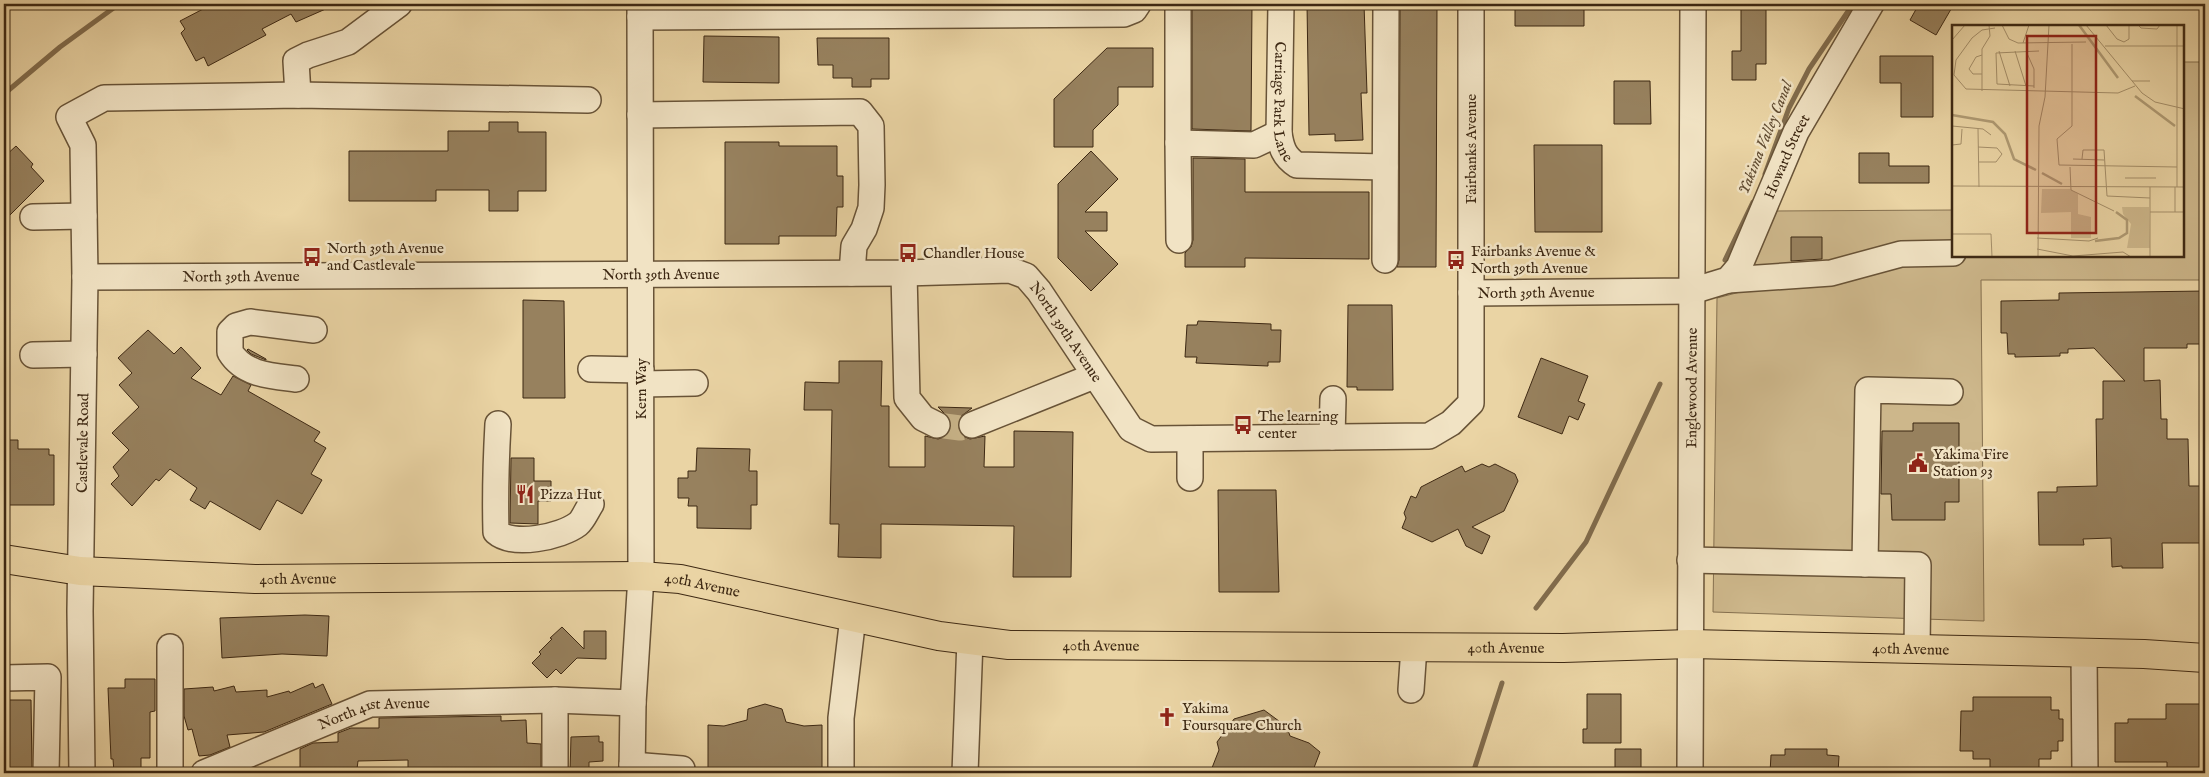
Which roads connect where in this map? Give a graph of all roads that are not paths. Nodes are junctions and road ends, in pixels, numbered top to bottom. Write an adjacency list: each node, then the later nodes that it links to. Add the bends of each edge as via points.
1 (399, 4): 12 (street, via 348,42 296,61)
2 (1138, 4): 9 (street, via 1134,10 1124,14)
3 (1178, 4): 16 (street)
4 (1280, 4): 15 (street, Carriage Park Lane)
5 (1386, 4): 17 (street)
6 (1471, 4): 29 (street, Fairbanks Avenue)
7 (1693, 4): 28 (street, Englewood Avenue)
8 (1871, 4): 27 (street, Howard Street, via 1796,132 1739,267)
9 (955, 9): 11 (street)
10 (640, 10): 11 (street); 14 (street, Kern Way)
11 (829, 10)
12 (298, 95): 13 (street); 18 (street, Castlevale Road, via 104,98 68,117 83,145)
13 (588, 100)
14 (640, 115): 23 (street, via 860,112 871,126 872,200 864,229 854,246); 25 (street, Kern Way)
15 (1279, 133): 16 (street, via 1254,145); 17 (street, Carriage Park Lane, via 1287,157 1297,165)
16 (1178, 143): 20 (street)
17 (1385, 167): 22 (street)
18 (84, 216): 19 (street); 26 (street, Castlevale Road)
19 (32, 217)
20 (1179, 240)
21 (1952, 253): 27 (street, via 1901,254 1831,273)
22 (1385, 260)
23 (852, 273): 24 (street, North 39th Avenue); 25 (street, North 39th Avenue)
24 (904, 273): 34 (street, North 39th Avenue, via 1010,270 1026,276); 41 (street, via 907,398 923,418)
25 (640, 274): 26 (street, North 39th Avenue); 35 (street, Kern Way)
26 (85, 277): 31 (street, Castlevale Road)
27 (1728, 280): 28 (street)
28 (1692, 291): 29 (street, North 39th Avenue); 48 (street, Englewood Avenue)
29 (1471, 293): 43 (street, North 39th Avenue, via 1471,403 1451,423 1429,436)
30 (314, 330): 36 (street, via 250,322 236,326 230,332 230,352 246,368 269,376)
31 (84, 354): 32 (street); 50 (street, Castlevale Road)
32 (32, 355)
33 (591, 369): 35 (street)
34 (1094, 376): 42 (street); 44 (street, North 39th Avenue, via 1131,429 1151,439)
35 (641, 377): 37 (street); 51 (street, Kern Way)
36 (296, 379)
37 (695, 383)
38 (1950, 392): 49 (street, via 1868,390)
39 (1333, 399): 43 (street)
40 (498, 424): 46 (street, via 496,532 501,537 530,540 554,536 579,524)
41 (937, 425)
42 (972, 425)
43 (1332, 437): 44 (street, North 39th Avenue)
44 (1190, 439): 45 (street)
45 (1190, 478)
46 (591, 504)
47 (4, 559): 50 (main road, 40th Avenue)
48 (1690, 560): 49 (street); 54 (street, Englewood Avenue)
49 (1865, 564): 57 (street, via 1918,565)
50 (80, 572): 51 (main road, 40th Avenue, via 255,579); 67 (street, Castlevale Road)
51 (641, 576): 52 (main road, 40th Avenue, via 680,580); 63 (street, Kern Way)
52 (853, 617): 53 (main road, 40th Avenue); 71 (street, via 841,718)
53 (970, 640): 56 (main road, 40th Avenue, via 1009,645); 72 (street)
54 (1690, 644): 56 (main road, 40th Avenue, via 1563,648); 57 (main road, 40th Avenue); 73 (street, Englewood Avenue)
55 (170, 647): 68 (street)
56 (1414, 647): 61 (street)
57 (1917, 649): 58 (main road, 40th Avenue)
58 (2084, 653): 59 (main road, 40th Avenue); 74 (street)
59 (2205, 658)
60 (4, 678): 66 (street, via 48,677)
61 (1411, 690)
62 (555, 700): 63 (street, North 41st Avenue); 69 (street, North 41st Avenue, via 370,704); 70 (street)
63 (633, 703): 64 (street, Kern Way)
64 (632, 769): 65 (street)
65 (682, 769)
66 (46, 773)
67 (82, 773)
68 (170, 773)
69 (204, 773)
70 (555, 773)
71 (841, 773)
72 (965, 773)
73 (1690, 773)
74 (2085, 773)

